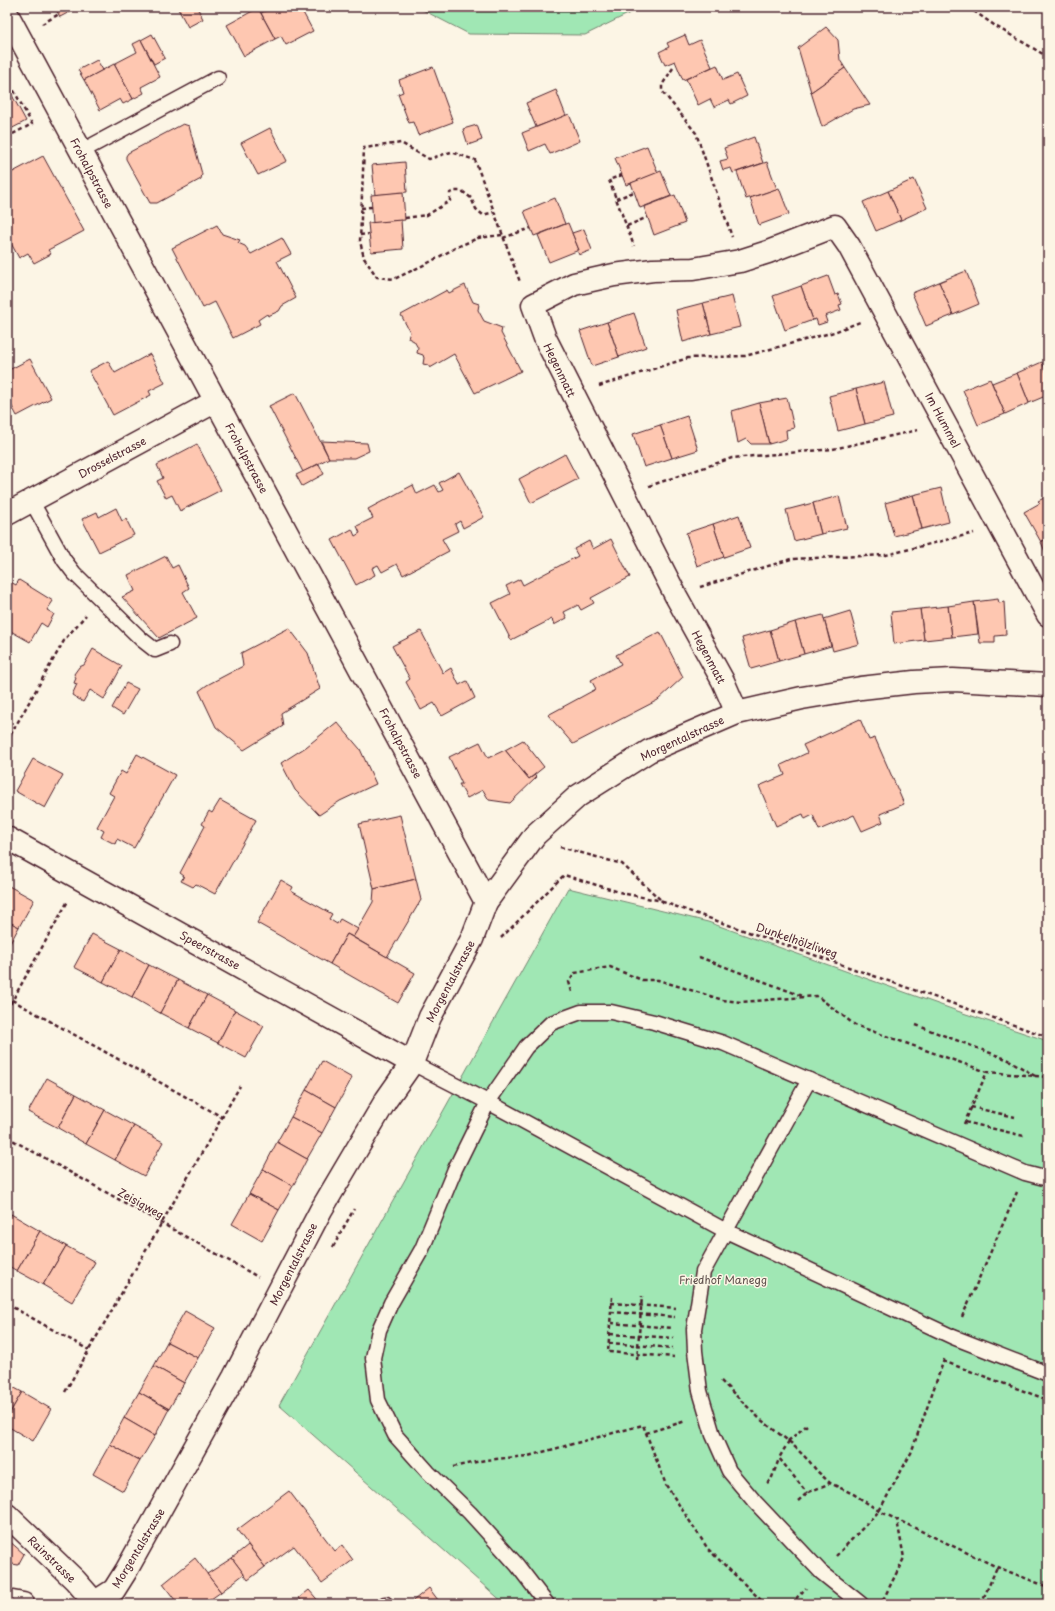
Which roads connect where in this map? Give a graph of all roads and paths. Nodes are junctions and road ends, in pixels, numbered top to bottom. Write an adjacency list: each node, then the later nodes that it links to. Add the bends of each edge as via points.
1 (968, 7): 3 (path)
2 (7, 14): 8 (street, Frohalpstrasse)
3 (1048, 57)
4 (673, 68): 23 (path, via 662,85 662,91 696,133)
5 (7, 78): 7 (path, via 32,124)
6 (218, 78): 8 (lane)
7 (7, 137)
8 (80, 152): 28 (street, Frohalpstrasse)
9 (622, 175): 11 (path, via 609,180)
10 (634, 192): 11 (path)
11 (616, 199): 17 (path)
12 (372, 207): 13 (path)
13 (361, 208): 14 (path, via 364,148 401,143 429,159 451,152 475,160); 21 (path)
14 (494, 212): 16 (path, via 483,215 476,209 471,198 462,191 454,191 450,194 450,201 427,215); 22 (path)
15 (648, 217): 17 (path)
16 (405, 218)
17 (626, 226): 24 (path)
18 (835, 226): 24 (street, Hegenmatt, via 740,261 693,269); 26 (street, Im Hummel, via 849,246)
19 (531, 228): 22 (path)
20 (369, 234): 21 (path)
21 (360, 235): 22 (path, via 364,258 377,277 394,279 478,238)
22 (503, 237): 25 (path)
23 (734, 242)
24 (643, 271): 39 (street, Hegenmatt, via 614,274 574,284 533,305 545,338 566,381 676,596 723,681)
25 (523, 289)
26 (885, 312): 27 (path, via 834,332 745,356 688,358); 29 (street, Im Hummel)
27 (595, 387)
28 (216, 401): 31 (street, Drosselstrasse); 44 (street, Frohalpstrasse)
29 (943, 420): 30 (path, via 911,432 833,449 732,458); 33 (street, Im Hummel)
30 (642, 488)
31 (31, 500): 32 (street, Drosselstrasse); 35 (lane, via 64,560)
32 (7, 514)
33 (999, 524): 34 (path, via 982,531 886,555 791,559); 36 (street, Im Hummel)
34 (694, 588)
35 (100, 598): 37 (lane, via 140,639 155,650); 40 (path, via 65,639)
36 (1048, 615)
37 (170, 644)
38 (1048, 685): 39 (street, Morgentalstrasse, via 953,680 914,682 809,696)
39 (737, 713): 44 (street, Morgentalstrasse, via 649,752 578,796 534,835)
40 (7, 741)
41 (7, 838): 54 (street, Speerstrasse)
42 (558, 846): 45 (path, Dunkelhölzliweg, via 622,864)
43 (68, 901): 49 (path)
44 (486, 902): 54 (street, Morgentalstrasse, via 472,939 430,1017)
45 (663, 902): 46 (path, via 626,894 564,875); 53 (path, Dunkelhölzliweg)
46 (499, 940)
47 (699, 957): 48 (path)
48 (805, 997): 51 (path, via 741,1002 723,1000 658,980 642,980 610,967 575,973 569,982); 55 (path, via 817,996 855,1024)
49 (12, 1000): 50 (path); 62 (path)
50 (7, 1010)
51 (576, 1014): 58 (lane, via 611,1012 654,1022 723,1043); 60 (lane, via 552,1023 526,1047)
52 (916, 1025): 56 (path, via 1009,1060)
53 (1048, 1037)
54 (412, 1063): 60 (lane); 118 (street, Morgentalstrasse, via 386,1100 321,1210 234,1376 126,1571 114,1590)
55 (987, 1072): 56 (path); 61 (path)
56 (1035, 1076): 57 (path)
57 (1048, 1077)
58 (810, 1080): 67 (lane); 71 (lane)
59 (240, 1086): 62 (path)
60 (488, 1102): 71 (lane); 105 (lane, via 455,1169 422,1250 382,1323 374,1358 378,1400 395,1435)
61 (971, 1107): 63 (path); 64 (path)
62 (222, 1117): 70 (path)
63 (1015, 1117)
64 (965, 1122): 65 (path); 67 (path)
65 (1024, 1136)
66 (7, 1137): 70 (path, Zeisigweg)
67 (955, 1143): 68 (lane)
68 (1025, 1173): 69 (lane); 87 (path)
69 (1048, 1179)
70 (162, 1224): 72 (path, Zeisigweg); 92 (path)
71 (726, 1231): 84 (lane, via 703,1272); 87 (lane)
72 (261, 1279)
73 (642, 1296): 77 (path)
74 (612, 1297): 75 (path)
75 (612, 1303): 77 (path); 78 (path)
76 (7, 1304): 92 (path)
77 (642, 1305): 79 (path); 80 (path, via 677,1308)
78 (611, 1312): 79 (path); 81 (path)
79 (641, 1314): 80 (path); 82 (path)
80 (677, 1317): 83 (path)
81 (611, 1323): 82 (path); 85 (path)
82 (641, 1326): 83 (path); 86 (path)
83 (677, 1328): 84 (path); 88 (path)
84 (694, 1329): 96 (lane)
85 (610, 1334): 86 (path); 89 (path)
86 (640, 1336): 88 (path); 90 (path)
87 (953, 1337): 95 (path); 97 (lane)
88 (676, 1338): 91 (path)
89 (609, 1343): 90 (path); 93 (path, via 608,1352)
90 (639, 1345): 91 (path); 93 (path)
91 (676, 1348): 93 (path, via 674,1357)
92 (89, 1350): 98 (path)
93 (638, 1354): 94 (path)
94 (637, 1360)
95 (943, 1361): 99 (path); 110 (path, via 910,1453)
96 (698, 1372): 100 (lane, via 700,1391); 103 (path, via 724,1382 760,1419)
97 (1048, 1374)
98 (65, 1392)
99 (1048, 1400)
100 (708, 1415): 102 (path); 107 (lane, via 713,1435 729,1471)
101 (807, 1425): 103 (path)
102 (646, 1433): 105 (path, via 643,1425 528,1456 485,1460); 120 (path, via 666,1485 708,1549)
103 (788, 1441): 104 (path); 106 (path)
104 (779, 1458): 107 (path, via 771,1480); 108 (path)
105 (428, 1472): 119 (lane, via 517,1565)
106 (830, 1483): 108 (path); 110 (path)
107 (748, 1493): 114 (lane)
108 (807, 1493): 109 (path)
109 (798, 1500)
110 (879, 1511): 112 (path); 114 (path)
111 (7, 1515): 118 (street, Rainstrasse, via 75,1580)
112 (897, 1520): 113 (path); 123 (path, via 904,1558)
113 (997, 1567): 115 (path); 124 (path)
114 (821, 1572): 121 (path); 122 (lane)
115 (1048, 1587)
116 (7, 1601): 117 (street)
117 (23, 1604)
118 (94, 1604)
119 (547, 1604)
120 (766, 1604)
121 (791, 1604)
122 (861, 1604)
123 (881, 1604)
124 (980, 1604)

